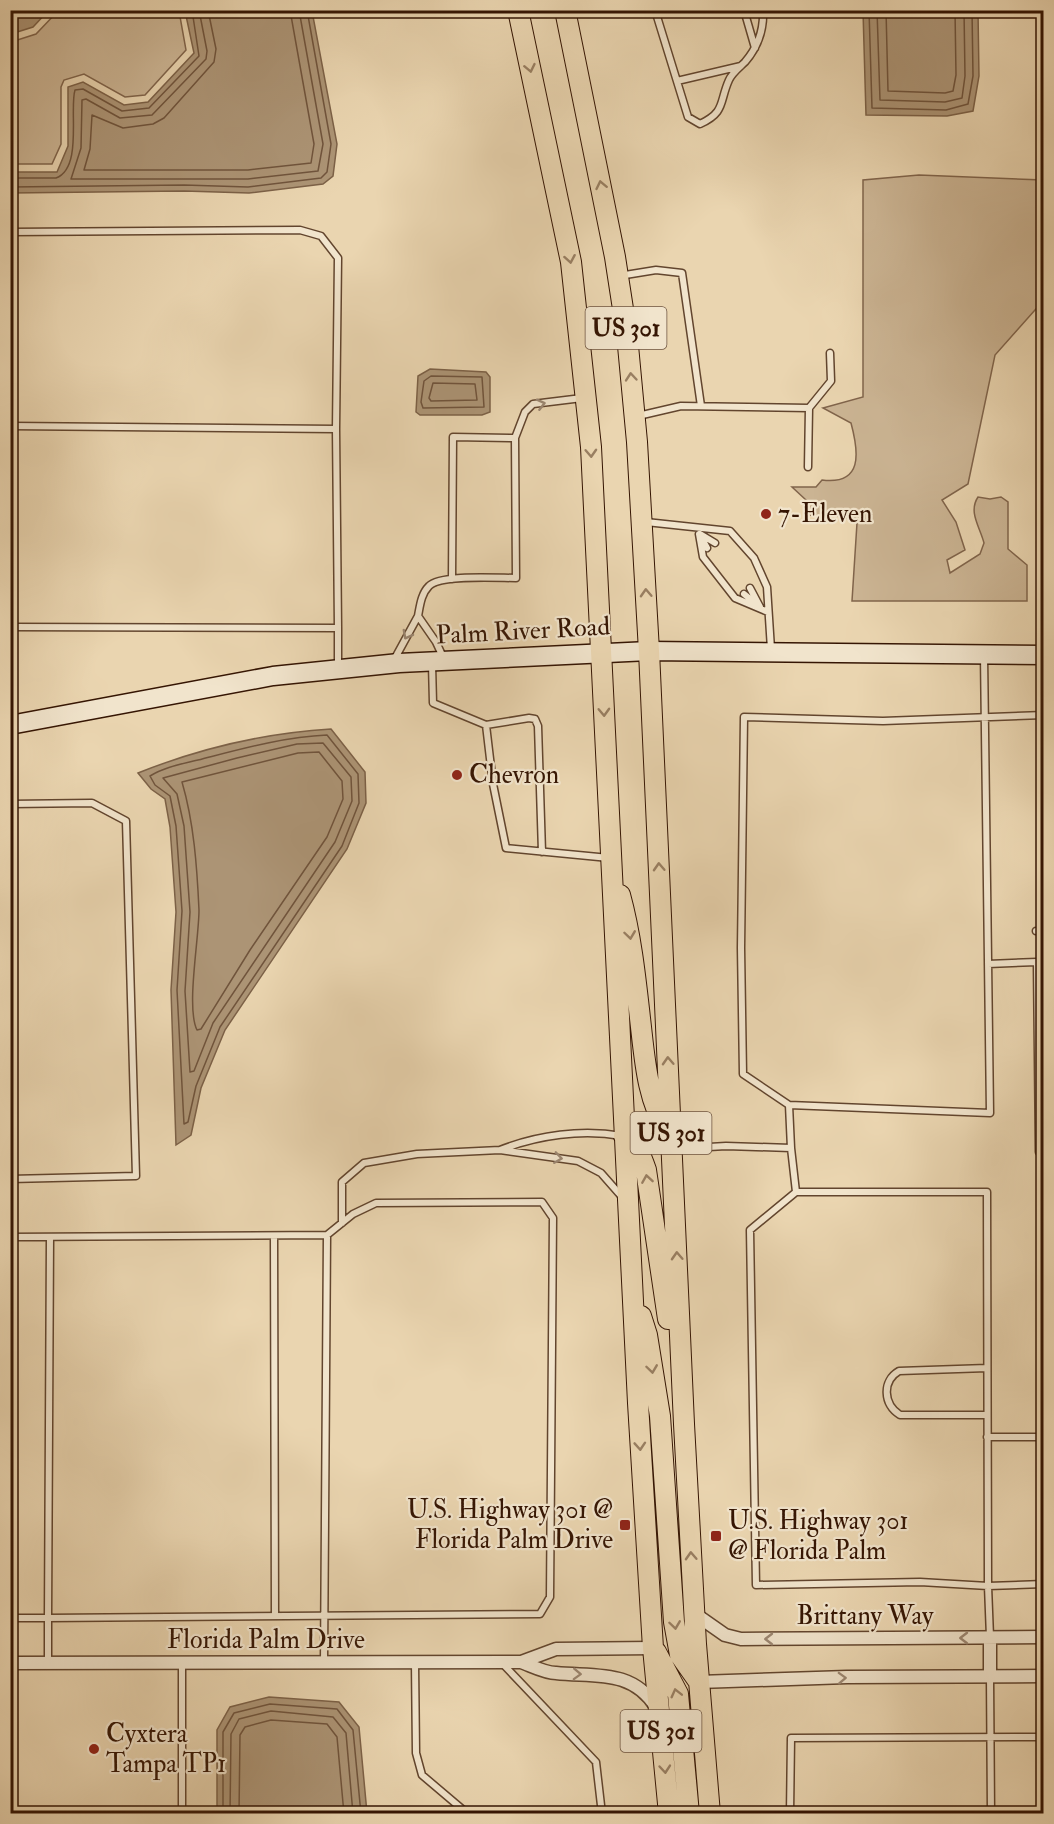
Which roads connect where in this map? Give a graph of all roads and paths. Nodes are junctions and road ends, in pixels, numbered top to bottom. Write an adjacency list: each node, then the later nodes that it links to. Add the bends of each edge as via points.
1 (518, 10): 12 (main road, US 301, one-way to 12, via 571,262)
2 (565, 10): 10 (main road, US 301, one-way to 2)
3 (655, 10): 8 (lane)
4 (744, 10): 6 (lane)
5 (763, 10): 6 (lane, via 764,25)
6 (755, 48): 7 (lane)
7 (742, 65): 8 (lane); 8 (lane, via 729,78 723,106 700,124 688,117)
8 (677, 81)
9 (10, 232): 17 (lane, via 300,230 321,236 338,258)
10 (618, 276): 13 (lane, via 656,270 682,273); 15 (main road, US 301, one-way to 10)
11 (831, 353): 14 (lane, via 831,381)
12 (587, 398): 18 (lane, one-way to 12, via 525,412 533,404); 34 (main road, US 301, one-way to 34)
13 (701, 406): 14 (lane); 15 (lane, via 681,406)
14 (809, 408): 19 (lane)
15 (634, 417): 20 (main road, US 301)
16 (10, 426): 17 (lane)
17 (336, 429): 32 (lane)
18 (515, 438): 25 (lane, via 516,578); 25 (lane, via 453,437)
19 (808, 467)
20 (641, 522): 21 (lane); 33 (main road, US 301, one-way to 20)
21 (696, 526): 22 (lane); 29 (lane, via 730,531 754,558 767,587)
22 (699, 534): 23 (lane); 24 (lane); 28 (lane, via 703,557 735,598)
23 (715, 543)
24 (707, 548)
25 (452, 579): 30 (lane, via 430,584)
26 (750, 588): 28 (lane)
27 (744, 594): 28 (lane)
28 (760, 607): 29 (lane)
29 (768, 612): 35 (lane)
30 (418, 616): 38 (lane, via 436,642); 39 (lane, one-way to 39)
31 (10, 627): 32 (lane)
32 (338, 628): 40 (lane)
33 (649, 651): 34 (street, Palm River Road); 35 (street, Palm River Road); 53 (main road, US 301, one-way to 33)
34 (602, 653): 38 (street, Palm River Road); 47 (main road, US 301, one-way to 47)
35 (772, 653): 36 (street, Palm River Road)
36 (984, 655): 37 (street, Palm River Road); 41 (lane)
37 (1044, 655)
38 (438, 661): 39 (street, Palm River Road); 44 (lane, via 433,703)
39 (393, 664): 40 (street, Palm River Road)
40 (338, 668): 43 (street, Palm River Road, via 273,676)
41 (984, 715): 42 (lane); 50 (lane); 51 (lane, via 883,721 744,717 743,1074)
42 (1044, 715)
43 (10, 725)
44 (486, 725): 46 (lane, via 506,848); 46 (lane, via 535,719)
45 (10, 804): 57 (lane, via 92,803 126,821 136,1176)
46 (542, 852): 47 (lane)
47 (610, 858): 52 (main road, US 301); 53 (main road, one-way to 53, via 629,927 646,1071)
48 (1036, 931): 49 (lane)
49 (1044, 931)
50 (987, 964): 51 (lane, via 990,1113); 56 (lane, via 1037,962 1039,1152)
51 (789, 1105): 54 (lane)
52 (624, 1136): 55 (lane, via 602,1132 529,1138); 59 (main road, US 301); 68 (main road, one-way to 52, via 646,1170 634,1143)
53 (671, 1143): 54 (lane); 68 (main road, US 301, one-way to 53)
54 (791, 1148): 58 (lane)
55 (500, 1150): 59 (lane, one-way to 59, via 578,1161 601,1173); 60 (lane, via 417,1154 364,1163 342,1182)
56 (1044, 1152)
57 (10, 1179)
58 (796, 1192): 66 (lane, via 987,1192); 72 (lane, via 750,1230 756,1585 920,1582)
59 (627, 1203): 65 (main road, US 301)
60 (342, 1223): 61 (lane); 75 (lane, via 376,1203 542,1202 553,1218 550,1596 540,1614)
61 (327, 1235): 62 (lane); 75 (lane)
62 (274, 1236): 64 (lane); 74 (lane)
63 (10, 1237): 64 (lane)
64 (50, 1238): 77 (lane)
65 (632, 1292): 80 (main road, US 301, one-way to 80); 90 (main road, one-way to 90, via 647,1335 660,1416 674,1622 680,1655)
66 (987, 1368): 67 (lane); 67 (lane, via 900,1371 887,1383 887,1398 891,1409 900,1415)
67 (987, 1415): 69 (lane)
68 (684, 1424): 73 (main road, US 301, one-way to 68)
69 (987, 1437): 70 (lane); 72 (lane)
70 (1044, 1437)
71 (1044, 1584): 72 (lane)
72 (988, 1586): 79 (lane)
73 (695, 1614): 79 (street, Brittany Way, one-way to 73, via 741,1639 725,1635); 90 (main road, US 301)
74 (275, 1616): 75 (lane); 77 (lane)
75 (324, 1616): 86 (lane)
76 (10, 1618): 77 (lane)
77 (48, 1618): 84 (lane)
78 (1044, 1637): 79 (street, Brittany Way)
79 (990, 1638): 89 (street)
80 (654, 1648): 82 (street, Florida Palm Drive, via 556,1649); 91 (main road, US 301); 98 (main road, one-way to 80, via 678,1694)
81 (500, 1662): 82 (street, Florida Palm Drive); 87 (street, Florida Palm Drive); 96 (lane, via 596,1762)
82 (521, 1662): 91 (street, Florida Palm Drive, one-way to 91, via 553,1673 609,1675 630,1681 648,1694)
83 (10, 1663): 84 (street, Florida Palm Drive)
84 (48, 1663): 85 (street, Florida Palm Drive)
85 (182, 1663): 86 (street, Florida Palm Drive); 94 (lane)
86 (324, 1663): 87 (street, Florida Palm Drive)
87 (415, 1663): 95 (lane, via 416,1753 422,1775)
88 (1044, 1676): 89 (street)
89 (990, 1677): 90 (street, one-way to 89); 92 (lane)
90 (699, 1682): 99 (main road, US 301)
91 (659, 1713): 97 (main road, US 301, one-way to 97)
92 (991, 1737): 93 (lane); 100 (lane, via 791,1738); 101 (lane)
93 (1044, 1737)
94 (182, 1814)
95 (468, 1814)
96 (603, 1814)
97 (669, 1814)
98 (689, 1814)
99 (710, 1814)
100 (789, 1814)
101 (992, 1814)

